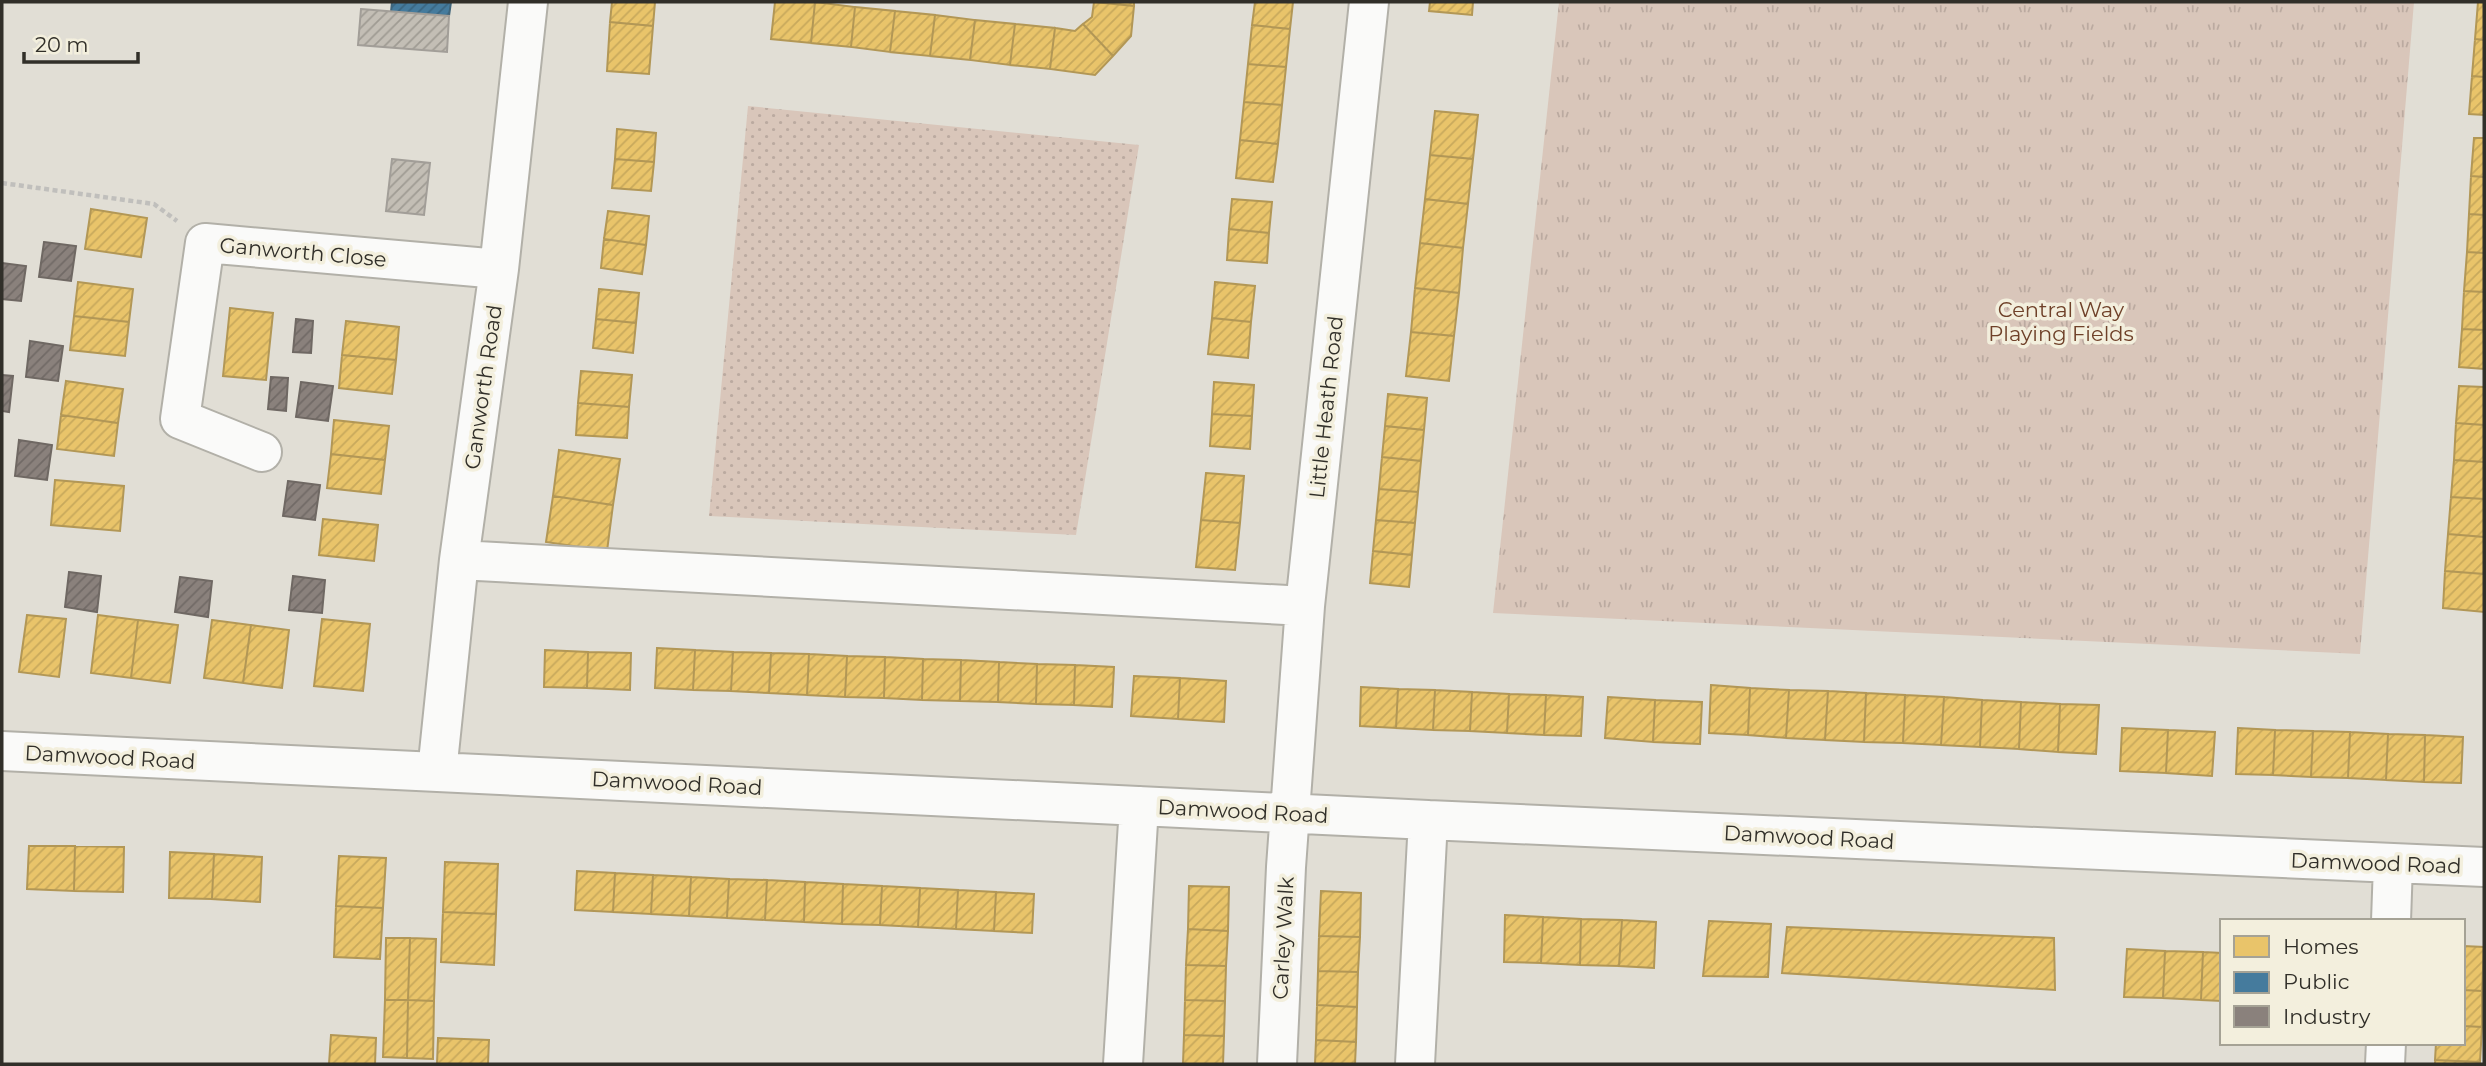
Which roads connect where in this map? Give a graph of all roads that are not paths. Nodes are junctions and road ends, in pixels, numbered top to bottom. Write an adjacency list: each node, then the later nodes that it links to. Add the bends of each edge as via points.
1 (528, 2): 3 (street, Ganworth Road)
2 (1369, 2): 6 (street, Little Heath Road)
3 (499, 269): 4 (street, Ganworth Close, via 205,243 180,419); 5 (street, Ganworth Road)
4 (262, 452)
5 (459, 560): 6 (street); 8 (street, Ganworth Road)
6 (1305, 606): 10 (street, Little Heath Road)
7 (2, 751): 8 (street, Damwood Road)
8 (437, 772): 9 (street, Damwood Road)
9 (1139, 806): 10 (street, Damwood Road); 16 (street)
10 (1290, 813): 11 (street, Damwood Road); 17 (street, Carley Walk)
11 (1428, 820): 12 (street, Damwood Road); 18 (street)
12 (2393, 864): 13 (street, Damwood Road); 14 (street)
13 (2484, 867)
14 (2390, 919)
15 (2386, 1045): 19 (street)
16 (1123, 1064)
17 (1277, 1064)
18 (1415, 1064)
19 (2385, 1064)

